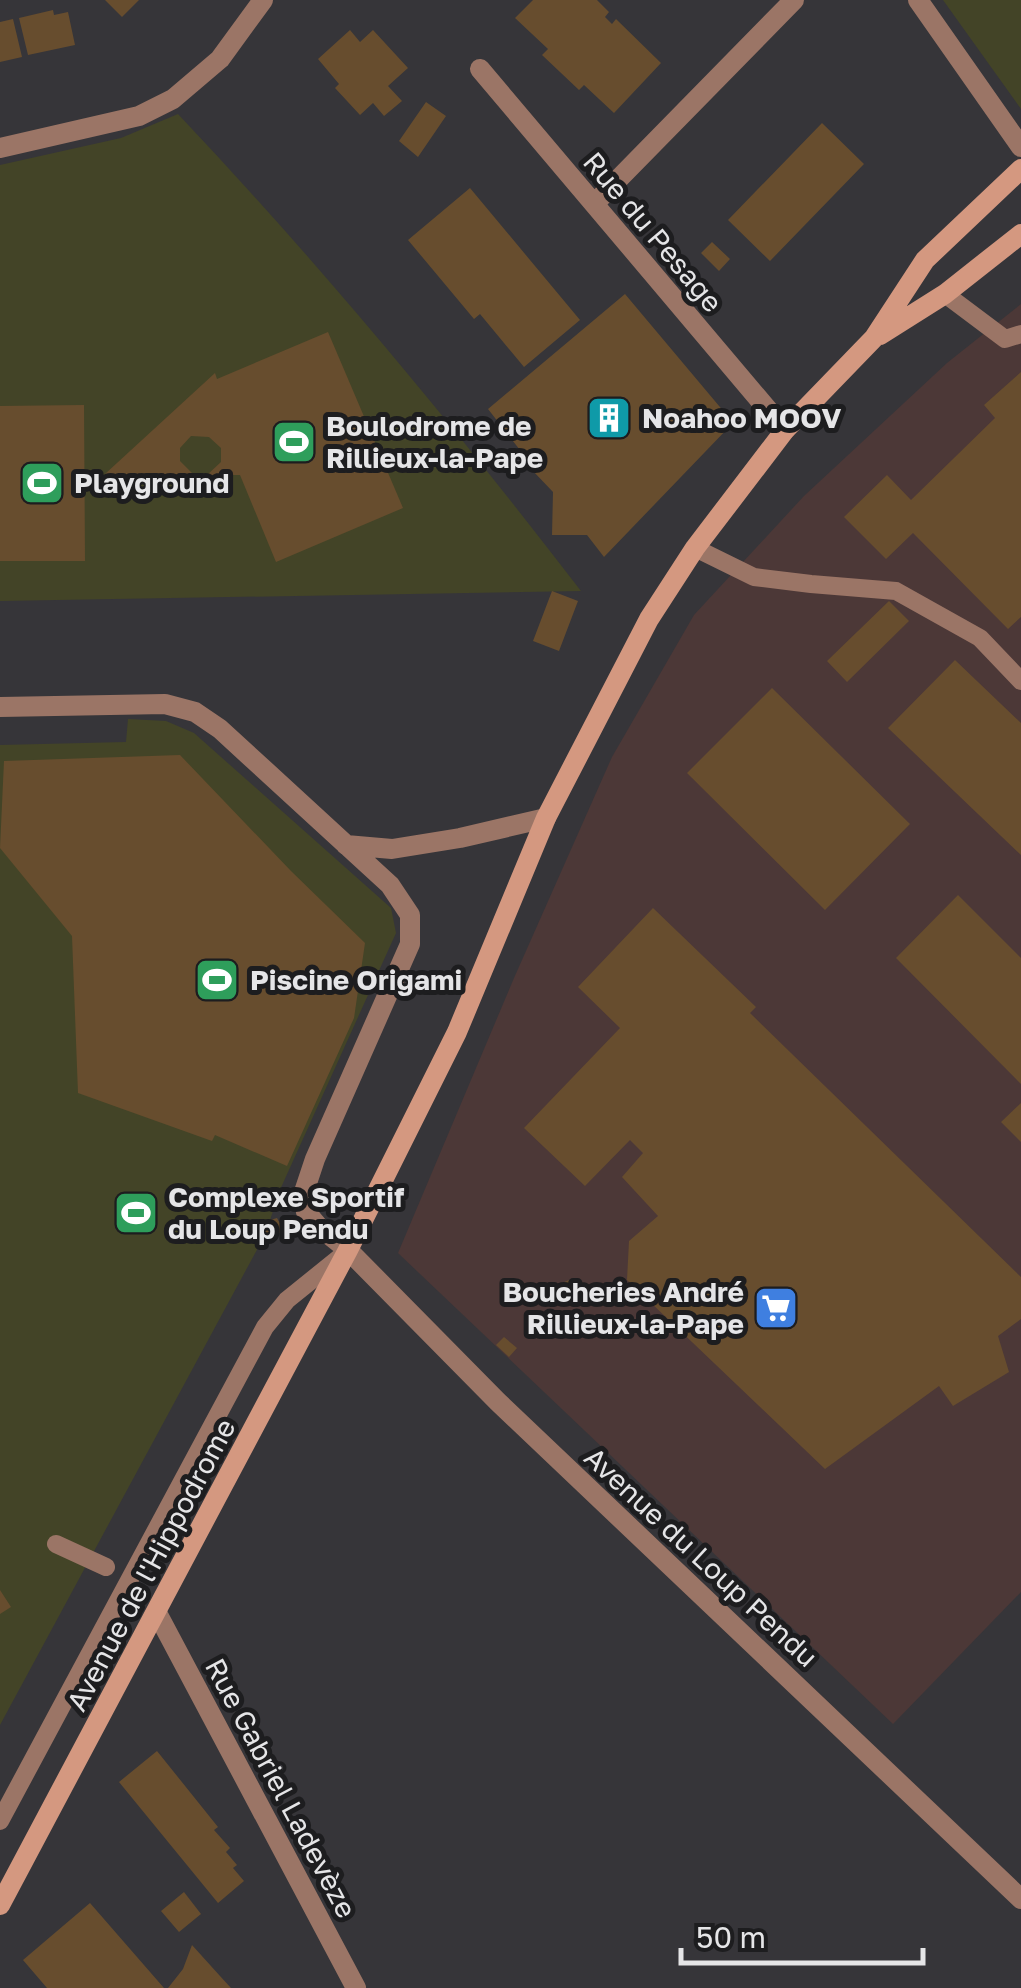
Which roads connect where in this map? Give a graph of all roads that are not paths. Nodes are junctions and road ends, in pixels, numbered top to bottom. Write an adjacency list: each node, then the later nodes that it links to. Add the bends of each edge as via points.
1 (263, 0): 6 (street, via 220,59 173,99 139,116)
2 (794, 0): 8 (street)
3 (918, 0): 5 (street)
4 (480, 70): 8 (street, Rue du Pesage)
5 (1021, 147)
6 (0, 148)
7 (1021, 169): 12 (main road, Avenue de l'Hippodrome, via 925,260)
8 (594, 204): 13 (street, Rue du Pesage)
9 (1021, 234): 10 (main road, Avenue de l'Hippodrome)
10 (945, 294): 11 (lane, via 1006,338); 12 (main road, Avenue de l'Hippodrome)
11 (1021, 334)
12 (874, 338): 13 (main road, Avenue de l'Hippodrome)
13 (785, 430): 14 (main road, Avenue de l'Hippodrome)
14 (695, 548): 15 (lane, via 754,576 896,592 980,638); 17 (main road, Avenue de l'Hippodrome, via 649,620)
15 (1021, 681)
16 (0, 707): 18 (street, via 165,704 196,712)
17 (546, 818): 18 (street, via 392,848); 19 (main road, Avenue de l'Hippodrome, via 457,1032)
18 (346, 844): 19 (street, Avenue du Loup Pendu, via 390,885 410,915 410,944 302,1195 306,1212)
19 (348, 1250): 22 (main road, Avenue de l'Hippodrome); 23 (lane, Avenue de l'Hippodrome, via 287,1300 265,1328); 24 (street, Avenue du Loup Pendu, via 498,1402)
20 (56, 1544): 21 (lane)
21 (106, 1568)
22 (157, 1613): 25 (main road, Avenue de l'Hippodrome); 26 (street, Rue Gabriel Ladevèze)
23 (0, 1821)
24 (1021, 1899)
25 (0, 1905)
26 (356, 1988)

